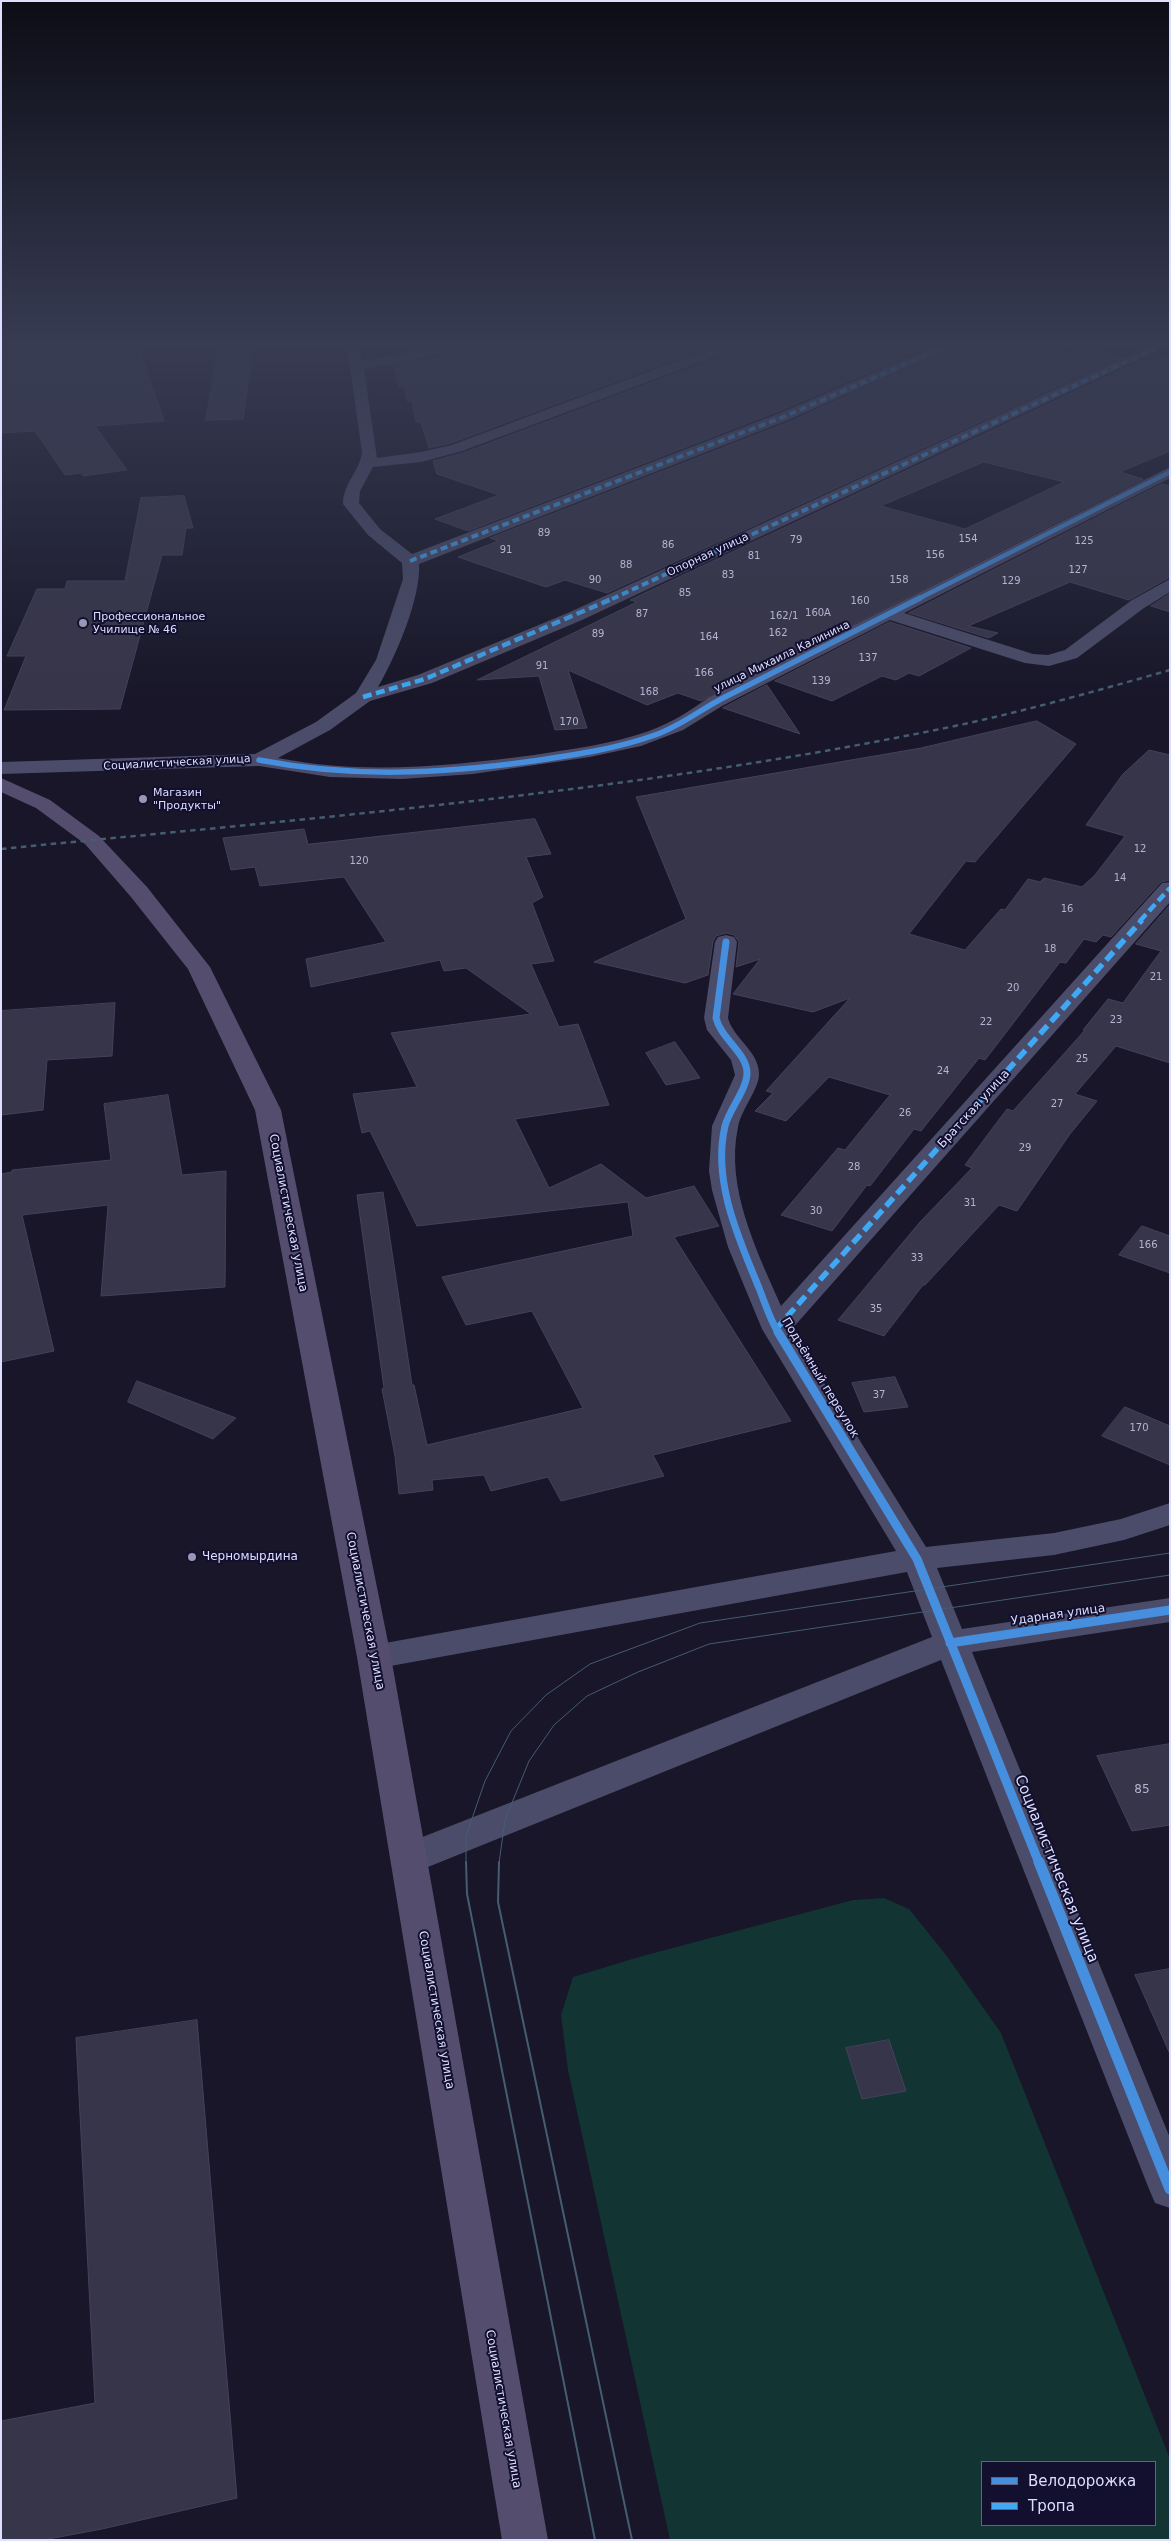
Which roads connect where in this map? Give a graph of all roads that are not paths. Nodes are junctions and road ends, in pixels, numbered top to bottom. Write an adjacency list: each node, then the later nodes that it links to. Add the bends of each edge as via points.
1 (367, 467): 5 (street, via 352,492 351,504 374,532)
2 (656, 467): 5 (street)
3 (899, 467): 8 (street, Опорная улица, via 576,616 425,679)
4 (1170, 472): 7 (street, улица Михаила Калинина)
5 (410, 561): 8 (street, Социалистическая улица, via 411,579 386,660)
6 (1170, 584): 7 (street, via 1071,654 1049,661 1031,659)
7 (891, 615): 9 (street, улица Михаила Калинина, via 715,702 663,734 629,744 508,764 407,774 325,772)
8 (363, 697): 9 (street, Социалистическая улица, via 323,726)
9 (259, 760): 10 (street, Социалистическая улица)
10 (1, 768)
11 (1, 784): 19 (main road, Социалистическая улица, via 42,804 92,840 139,892 198,967 268,1110)
12 (1170, 888): 14 (street, Братская улица)
13 (726, 942): 14 (street, Подъёмный переулок, via 716,1018 718,1030 743,1059 747,1075 725,1126 722,1171 742,1247)
14 (776, 1329): 16 (street, Подъёмный переулок)
15 (1170, 1514): 16 (street, via 1124,1529 1054,1544)
16 (917, 1559): 18 (street, Социалистическая улица); 19 (street)
17 (1170, 1610): 18 (street, Ударная улица)
18 (950, 1643): 20 (street, Ударная улица); 21 (street, Социалистическая улица)
19 (374, 1657): 20 (main road, Социалистическая улица)
20 (410, 1858): 22 (main road, Социалистическая улица)
21 (1170, 2189)
22 (525, 2540)

